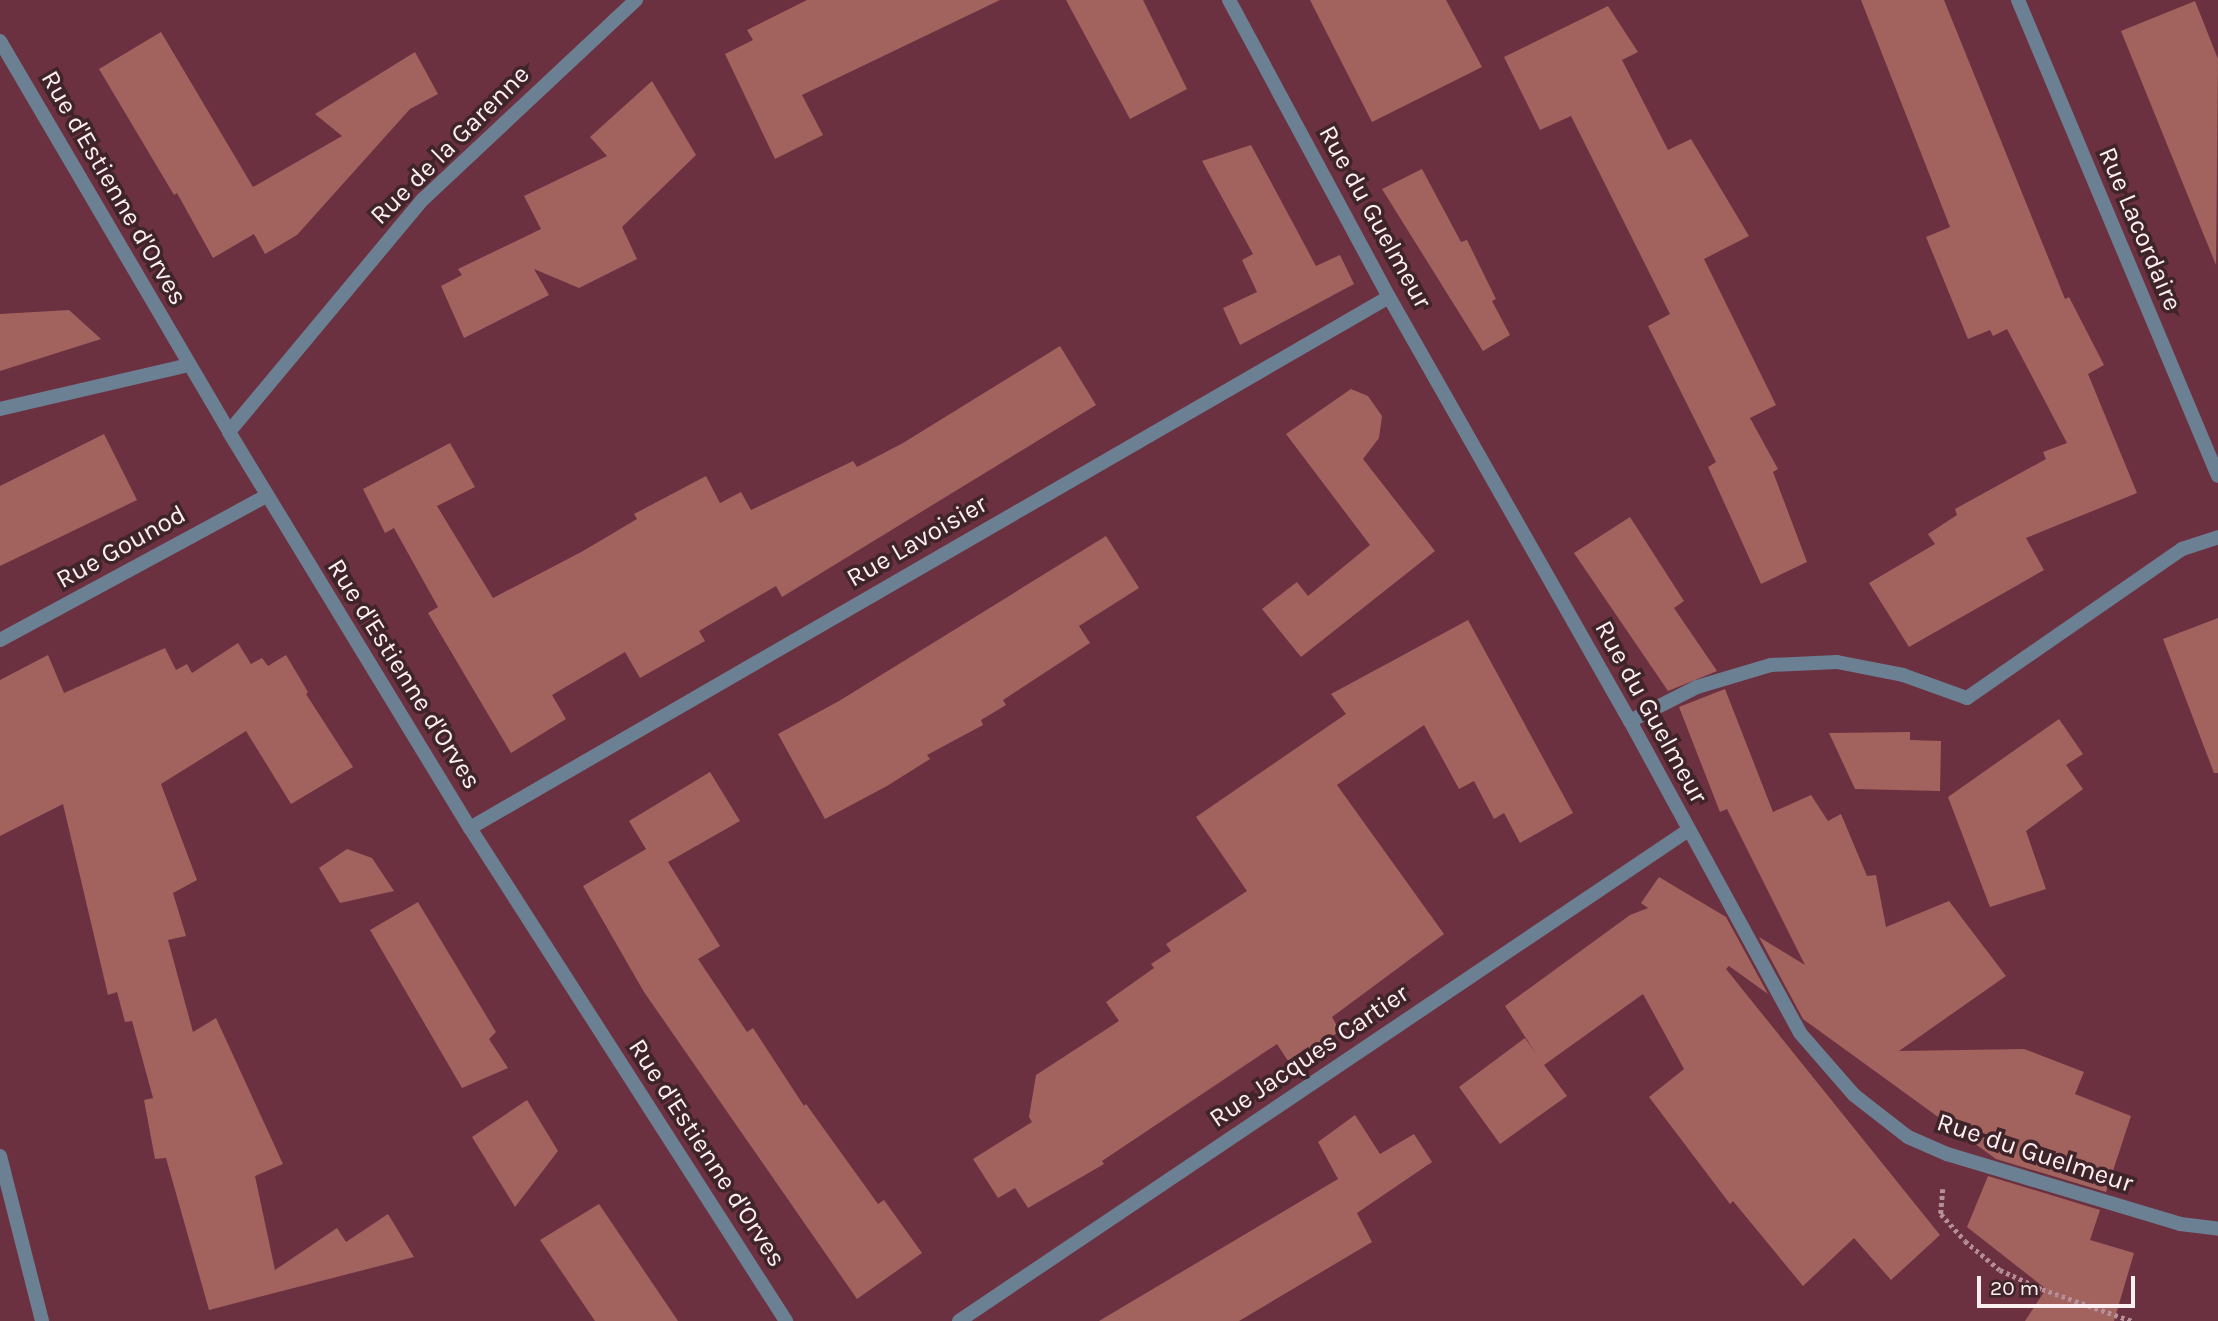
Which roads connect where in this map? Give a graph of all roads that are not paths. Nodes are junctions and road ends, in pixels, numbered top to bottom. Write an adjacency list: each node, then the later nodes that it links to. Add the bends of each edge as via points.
1 (636, 0): 8 (street, Rue de la Garenne, via 423,200)
2 (1229, 0): 5 (street, Rue du Guelmeur)
3 (2018, 0): 9 (street, Rue Lacordaire)
4 (0, 41): 6 (street, Rue d'Estienne d'Orves)
5 (1389, 297): 13 (street, Rue du Guelmeur); 14 (street, Rue Lavoisier)
6 (189, 365): 7 (street); 8 (street, Rue d'Estienne d'Orves)
7 (0, 409)
8 (229, 432): 10 (street, Rue d'Estienne d'Orves)
9 (2218, 476)
10 (266, 496): 12 (street, Rue Gounod); 14 (street, Rue d'Estienne d'Orves)
11 (2218, 537): 13 (street, via 2182,549 1966,698 1903,675 1837,662 1771,665 1698,687)
12 (0, 640)
13 (1630, 721): 15 (street, Rue du Guelmeur)
14 (470, 828): 19 (street, Rue d'Estienne d'Orves)
15 (1687, 831): 17 (street, Rue du Guelmeur, via 1800,1033 1854,1095 1908,1137 1947,1154 2180,1224); 20 (street, Rue Jacques Cartier)
16 (0, 1156): 18 (street)
17 (2218, 1229)
18 (41, 1321)
19 (786, 1321)
20 (958, 1321)

